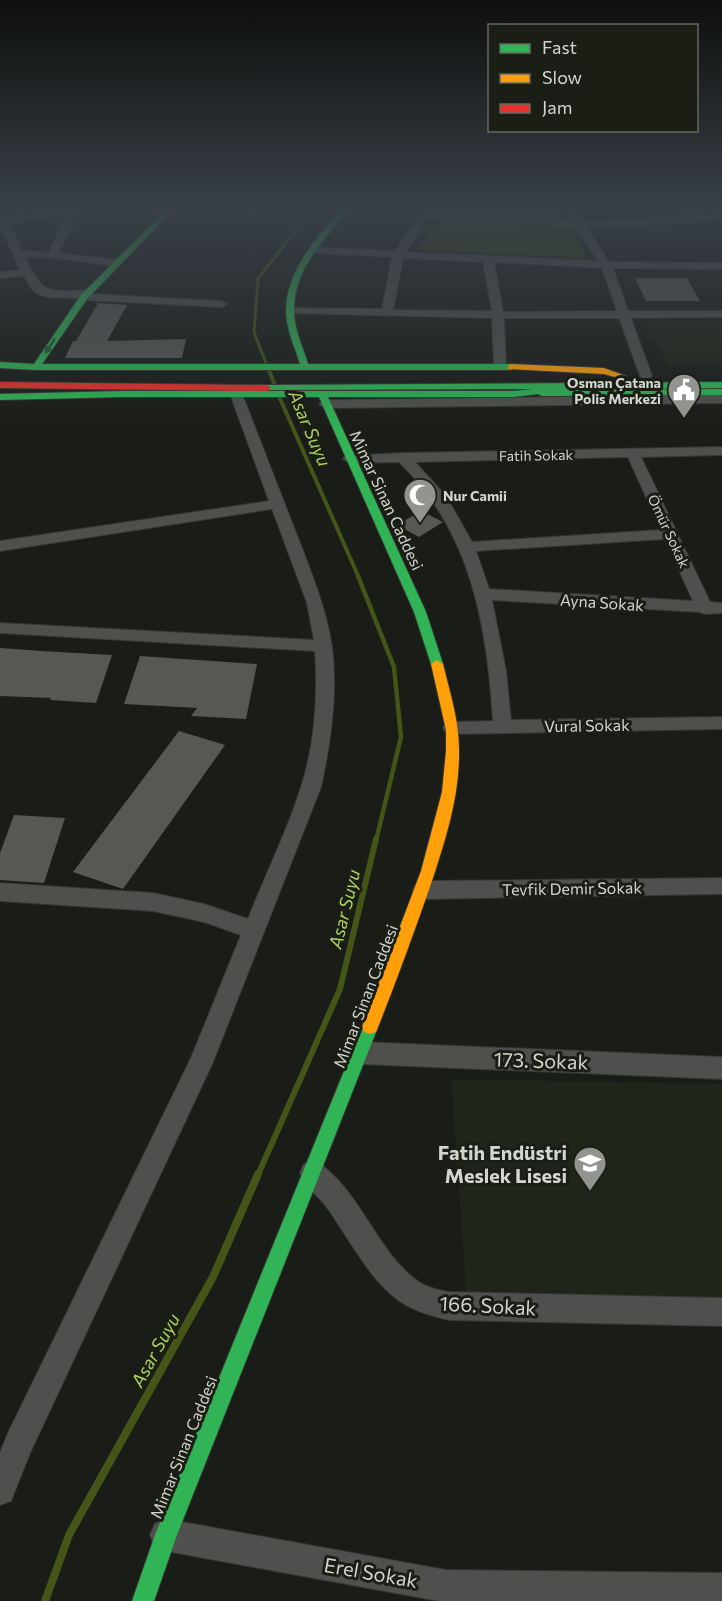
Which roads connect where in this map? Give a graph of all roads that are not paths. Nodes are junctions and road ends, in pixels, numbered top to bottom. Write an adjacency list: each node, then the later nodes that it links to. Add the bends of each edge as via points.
1 (34, 283): 7 (street, via 39,290 50,294)
2 (98, 283): 7 (main road)
3 (296, 283): 9 (main road, Mimar Sinan Caddesi)
4 (393, 283): 10 (street)
5 (492, 283): 12 (street)
6 (613, 283): 13 (street)
7 (86, 295): 8 (street); 16 (main road, one-way to 16)
8 (221, 304)
9 (290, 310): 10 (street); 24 (main road, Mimar Sinan Caddesi)
10 (387, 311): 12 (street)
11 (722, 314): 13 (street)
12 (498, 315): 13 (street); 15 (street)
13 (626, 316): 19 (street)
14 (0, 365): 16 (main road)
15 (500, 366): 18 (main road, via 571,368); 24 (main road)
16 (36, 367): 21 (main road)
17 (722, 375): 19 (main road)
18 (622, 376): 19 (main road); 24 (main road)
19 (646, 376)
20 (0, 377): 21 (main road)
21 (226, 383): 23 (main road); 24 (main road); 24 (main road); 24 (main road, via 289,366); 28 (main road); 36 (street)
22 (722, 385): 25 (main road)
23 (0, 386)
24 (315, 387): 25 (main road); 27 (main road); 35 (main road, Mimar Sinan Caddesi)
25 (576, 387): 27 (main road)
26 (722, 392): 27 (main road)
27 (507, 396): 30 (street)
28 (16, 397): 29 (main road); 31 (main road)
29 (0, 398)
30 (722, 399)
31 (5, 414)
32 (722, 451): 33 (street, Fatih Sokak)
33 (633, 454): 34 (street, Fatih Sokak); 37 (street, Ömür Sokak)
34 (402, 457): 35 (street, Fatih Sokak); 39 (street, via 440,499)
35 (350, 459): 47 (main road, Mimar Sinan Caddesi, via 435,651)
36 (278, 504): 38 (street); 44 (street, via 315,603)
37 (670, 534): 39 (street); 41 (street, Ömür Sokak)
38 (0, 546)
39 (466, 547): 40 (street)
40 (482, 594): 41 (street, Ayna Sokak); 46 (street, via 496,652)
41 (705, 609): 42 (street, Ayna Sokak)
42 (722, 609)
43 (0, 628): 44 (street)
44 (324, 646): 51 (street, via 327,694 318,759 311,787)
45 (722, 723): 46 (street, Vural Sokak)
46 (502, 727): 47 (street, Vural Sokak)
47 (452, 728): 49 (main road, Mimar Sinan Caddesi, via 450,795)
48 (722, 886): 49 (street, Tevfik Demir Sokak)
49 (423, 890): 52 (main road, Mimar Sinan Caddesi)
50 (0, 892): 51 (street, via 153,902 204,913)
51 (254, 930): 56 (street, via 201,1062)
52 (361, 1053): 53 (street, 173. Sokak); 54 (main road, Mimar Sinan Caddesi)
53 (722, 1068)
54 (313, 1173): 55 (street, 166. Sokak, via 335,1196 391,1275 408,1291 428,1301 449,1306); 57 (main road, Mimar Sinan Caddesi)
55 (722, 1312)
56 (0, 1490)
57 (166, 1535): 58 (street, Erel Sokak, via 446,1586); 59 (main road, Mimar Sinan Caddesi)
58 (722, 1589)
59 (143, 1601)

